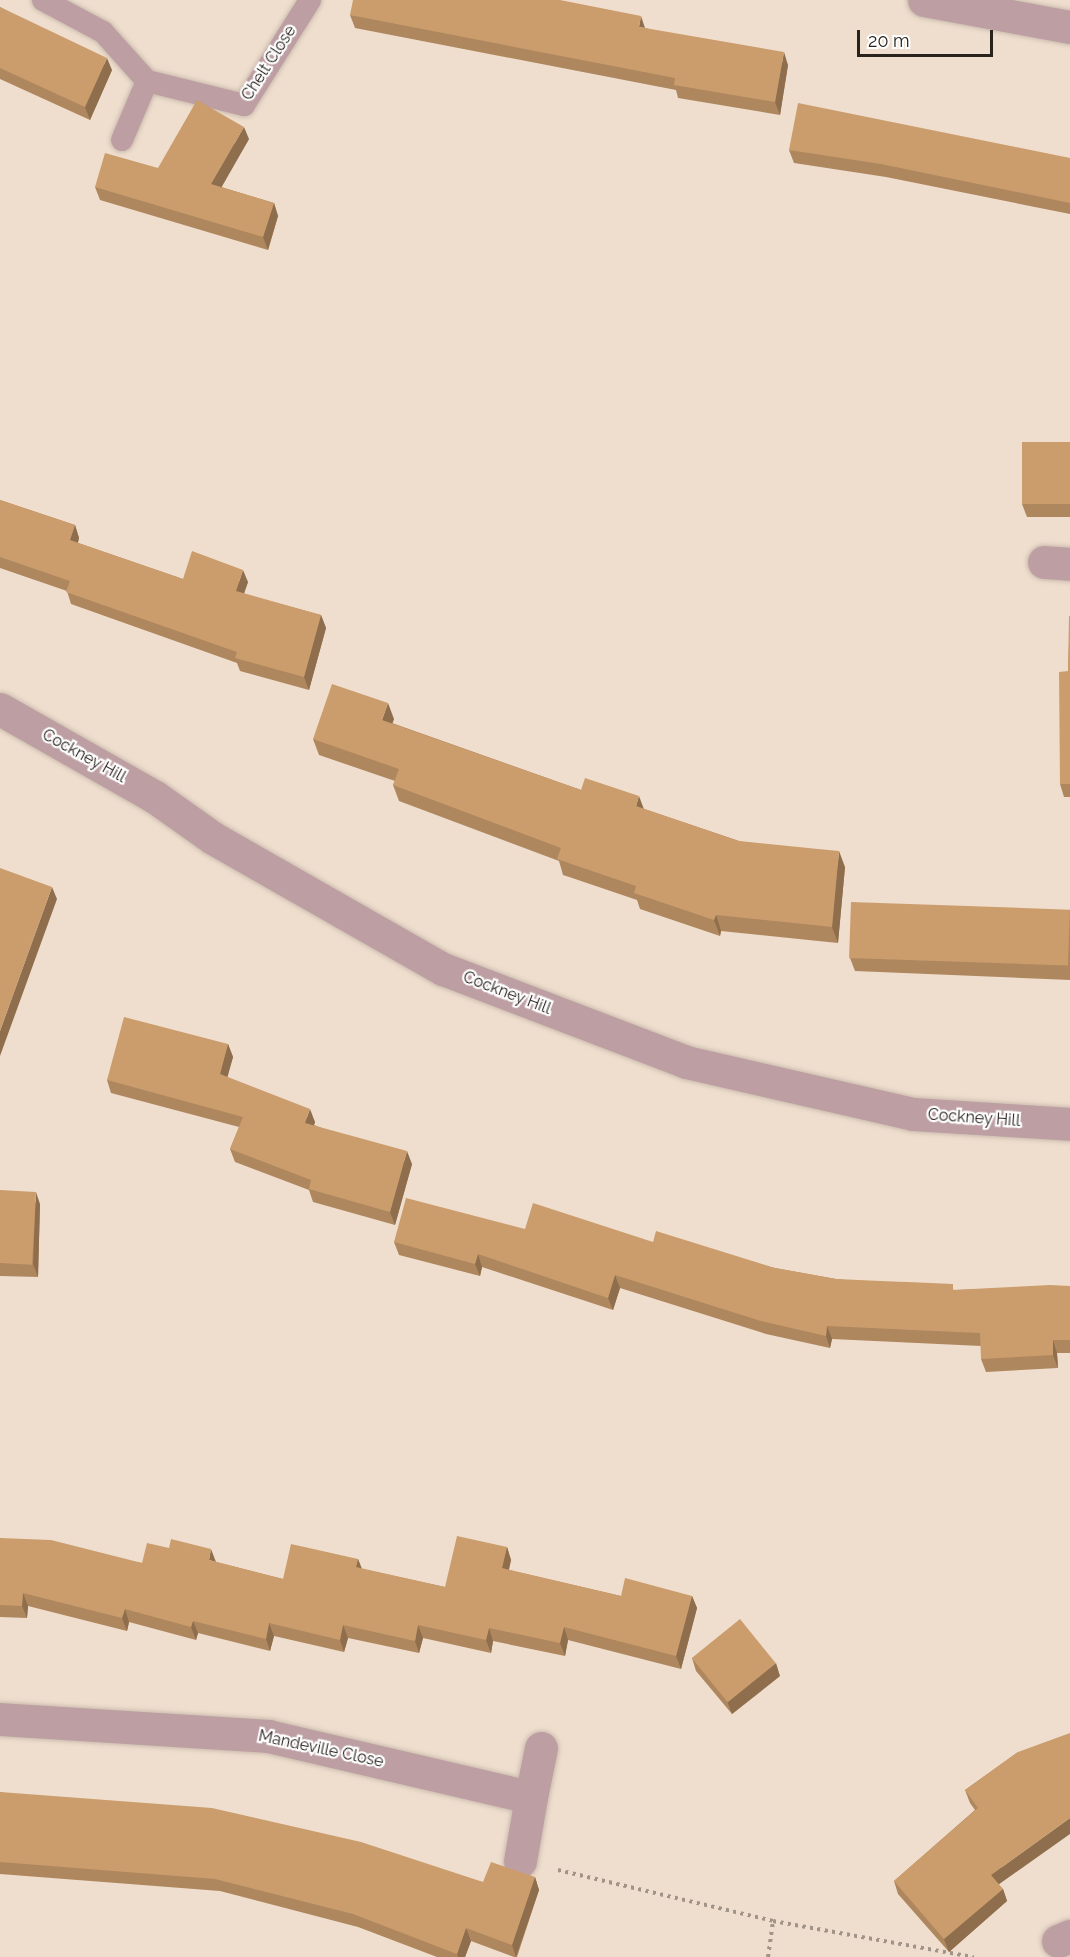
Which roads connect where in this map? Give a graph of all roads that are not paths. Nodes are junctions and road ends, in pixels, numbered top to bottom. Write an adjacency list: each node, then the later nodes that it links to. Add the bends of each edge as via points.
1 (43, 0): 5 (lane, via 103,32)
2 (310, 0): 5 (lane, Chelt Close, via 244,105)
3 (924, 0): 4 (street)
4 (1070, 27)
5 (147, 81): 6 (lane)
6 (122, 140)
7 (0, 709): 8 (street, Cockney Hill, via 443,969 686,1062 913,1114)
8 (1070, 1124)
9 (0, 1719): 11 (street, Mandeville Close, via 268,1736)
10 (541, 1748): 11 (street)
11 (531, 1797): 12 (street)
12 (520, 1861)

